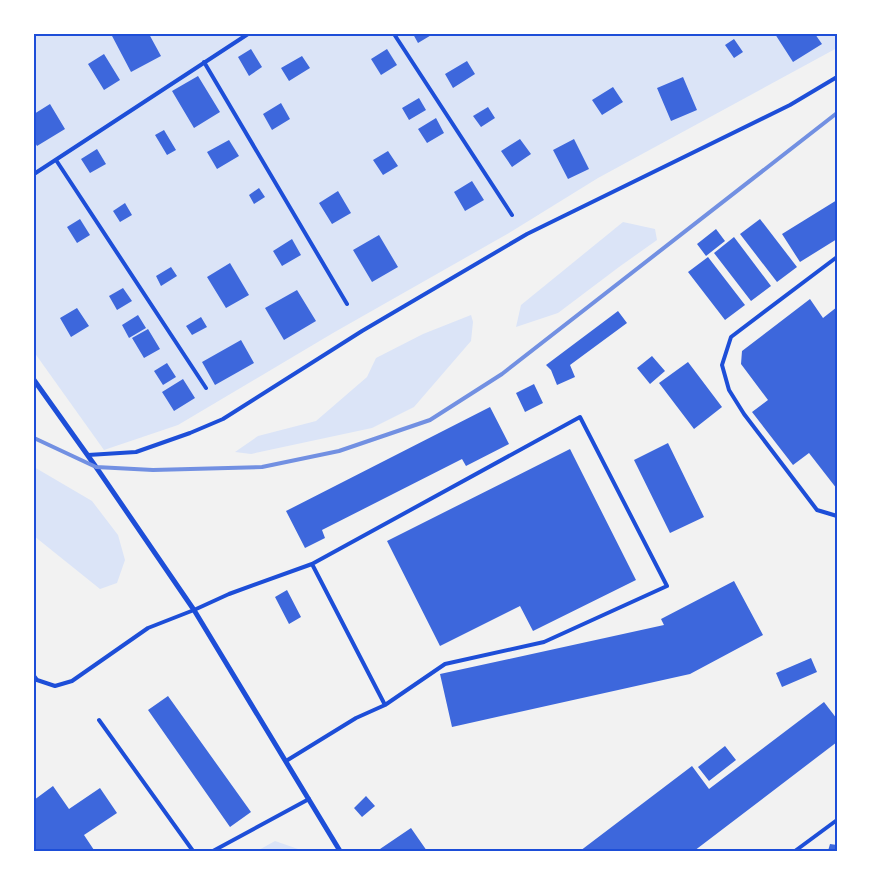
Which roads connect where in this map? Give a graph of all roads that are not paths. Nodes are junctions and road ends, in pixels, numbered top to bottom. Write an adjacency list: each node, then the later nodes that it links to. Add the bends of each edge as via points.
1 (248, 34): 3 (lane)
2 (394, 34): 7 (lane)
3 (204, 62): 5 (lane); 9 (lane)
4 (837, 77): 12 (lane, via 790,105 528,234 362,331 223,419 136,452)
5 (56, 160): 6 (lane); 11 (lane)
6 (34, 174)
7 (512, 215)
8 (837, 256): 13 (lane, via 731,337 722,365 729,390 744,414 817,510)
9 (347, 304)
10 (34, 380): 12 (street)
11 (206, 388)
12 (87, 455): 15 (street)
13 (837, 516)
14 (312, 564): 15 (lane); 17 (lane); 17 (lane, via 580,417 667,586 544,642 445,664)
15 (194, 610): 16 (lane, via 148,628 72,682 55,686); 19 (street)
16 (34, 676)
17 (385, 705): 19 (lane, via 356,718)
18 (98, 720): 22 (lane)
19 (286, 761): 20 (street)
20 (309, 799): 23 (lane); 24 (street)
21 (837, 820): 25 (lane)
22 (193, 851)
23 (213, 851)
24 (340, 851)
25 (795, 851)

